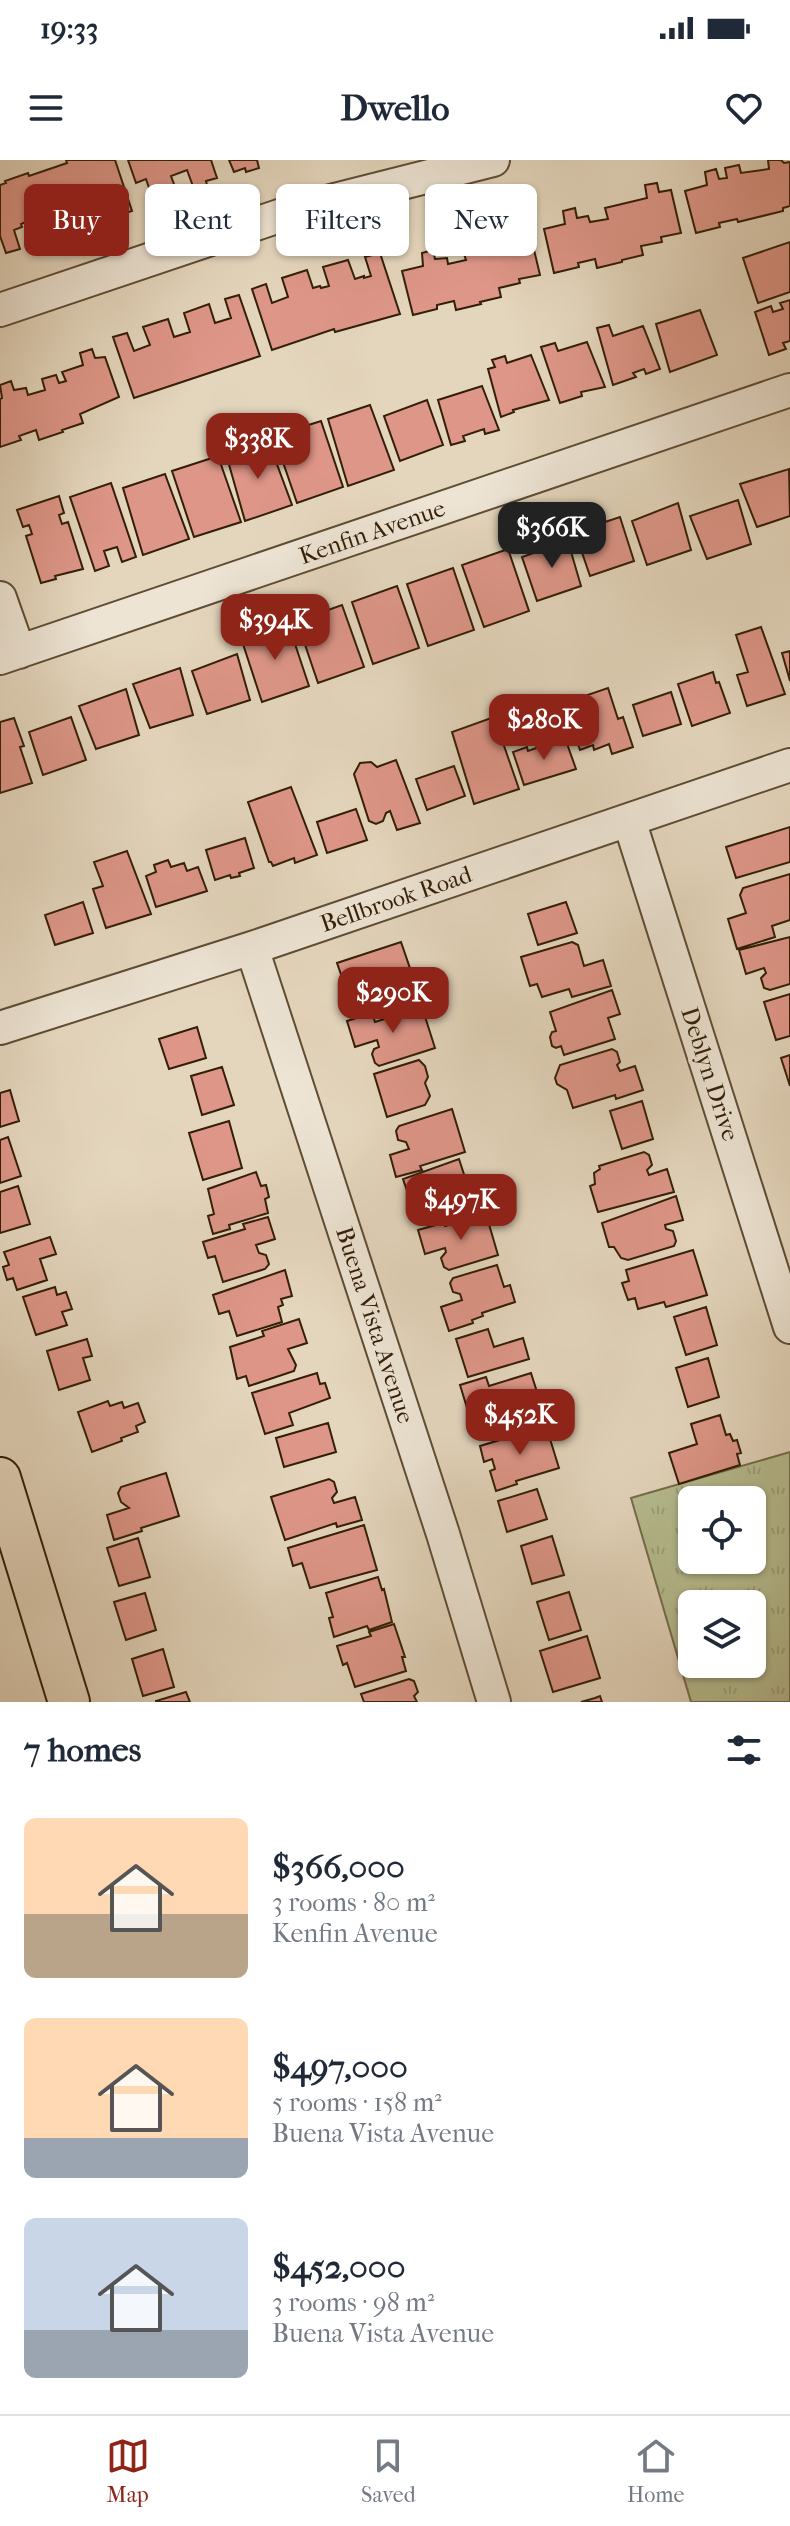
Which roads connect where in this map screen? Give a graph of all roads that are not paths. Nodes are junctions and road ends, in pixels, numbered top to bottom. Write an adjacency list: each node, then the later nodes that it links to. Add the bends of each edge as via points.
1 (493, 160): 2 (street, via 303,208)
2 (0, 310)
3 (790, 390): 5 (street, Kenfin Avenue)
4 (0, 598): 5 (street)
5 (10, 655)
6 (790, 765): 7 (street, Bellbrook Road)
7 (629, 820): 8 (street, Bellbrook Road); 10 (street, Deblyn Drive)
8 (252, 948): 9 (street, Bellbrook Road); 13 (street, Buena Vista Avenue)
9 (0, 1028)
10 (790, 1327)
11 (0, 1478): 12 (main road)
12 (69, 1702)
13 (494, 1702)

